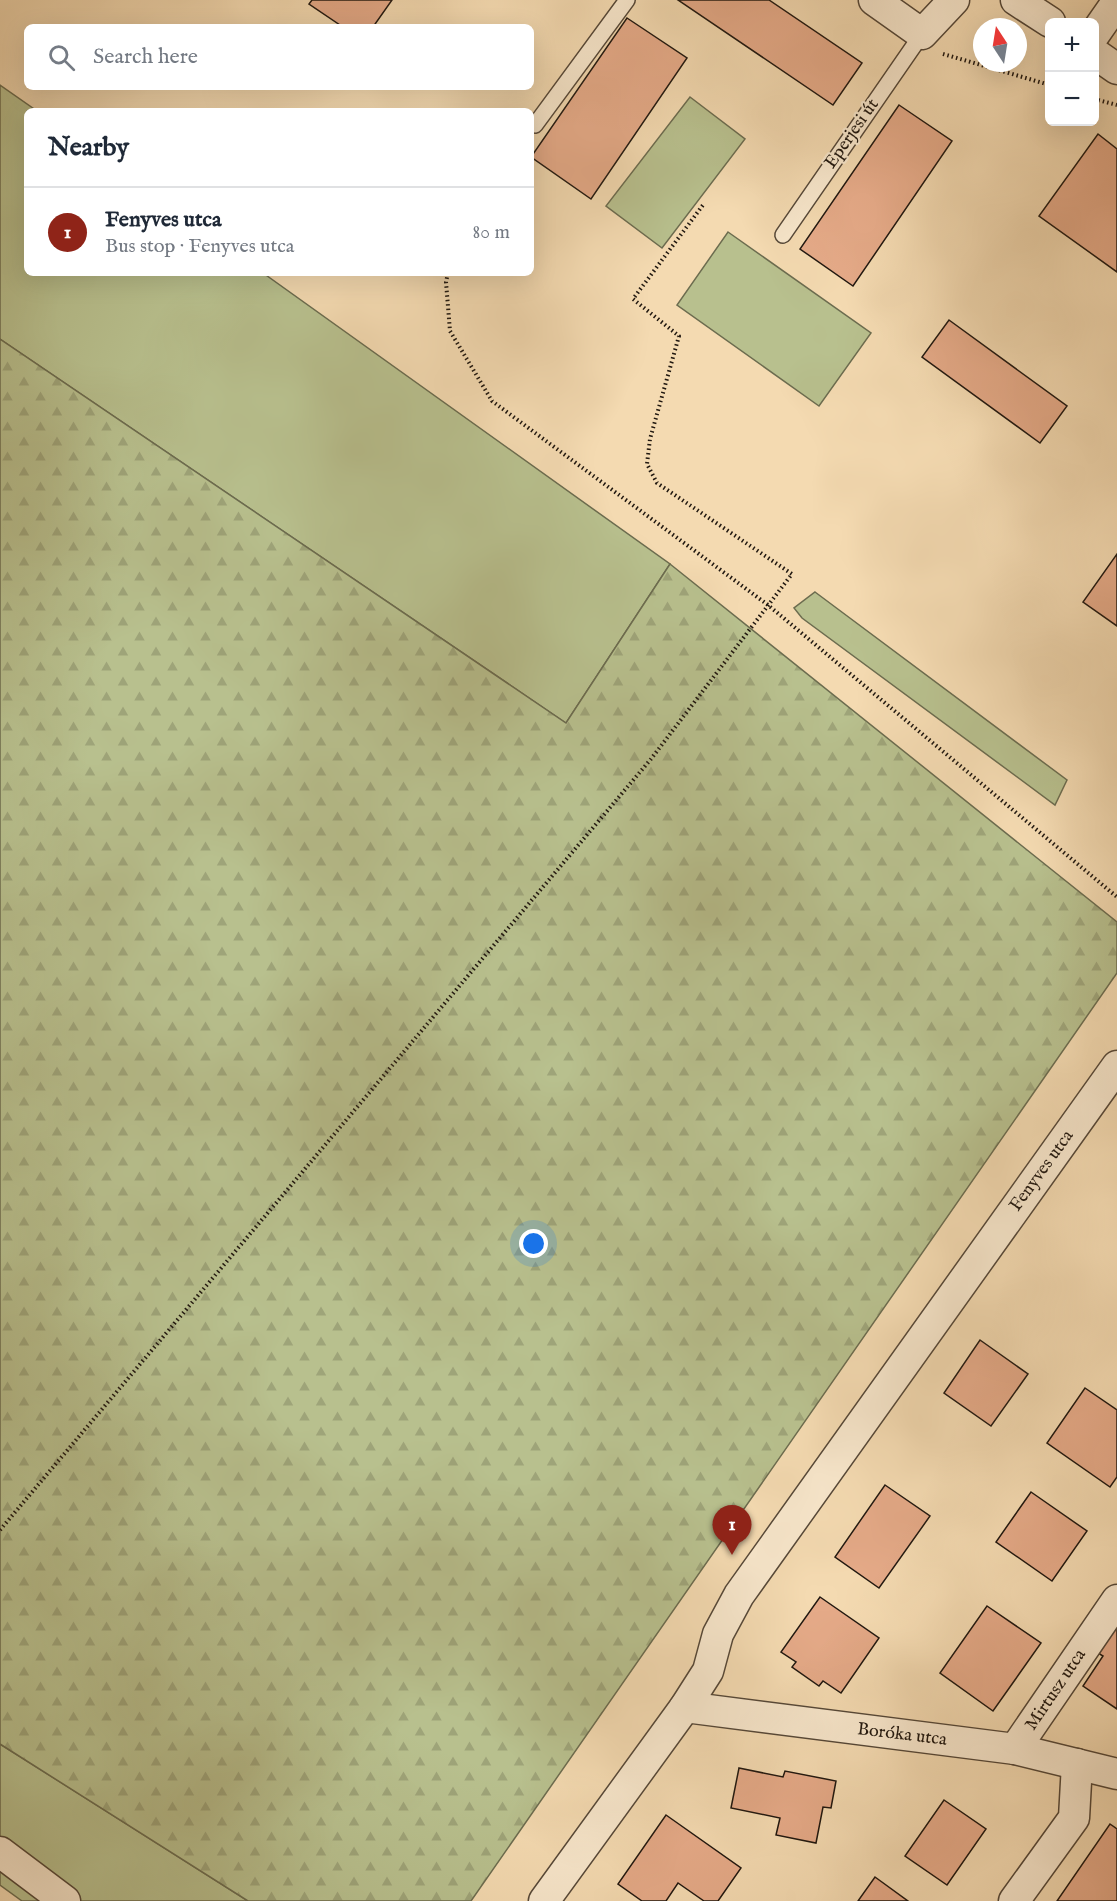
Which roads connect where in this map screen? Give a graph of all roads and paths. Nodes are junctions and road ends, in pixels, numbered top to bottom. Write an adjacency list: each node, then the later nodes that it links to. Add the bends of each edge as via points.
1 (627, 0): 14 (lane)
2 (873, 0): 8 (street)
3 (954, 0): 8 (street, Eperjesi út)
4 (1016, 0): 6 (street)
5 (1117, 2): 7 (street)
6 (1045, 19)
7 (1099, 29)
8 (918, 40): 11 (path); 16 (lane, Eperjesi út)
9 (1099, 56): 10 (street)
10 (1117, 69)
11 (1045, 84)
12 (1099, 100): 13 (path)
13 (1117, 105)
14 (535, 125)
15 (703, 205): 18 (path, via 633,299 679,336 650,439 647,464 657,483 792,574)
16 (783, 235)
17 (447, 276): 18 (path, via 450,331 492,401)
18 (768, 605): 19 (path); 21 (path, via 651,759)
19 (1117, 897)
20 (1117, 1066): 23 (street, Fenyves utca, via 739,1595 718,1634 708,1671)
21 (0, 1530)
22 (1117, 1600): 24 (street, Mirtusz utca)
23 (685, 1707): 24 (street, Boróka utca); 29 (street, Fenyves utca)
24 (1015, 1749): 25 (street, Boróka utca)
25 (1077, 1764): 26 (street, Boróka utca); 30 (street, via 1074,1818)
26 (1117, 1774)
27 (0, 1852): 28 (street)
28 (65, 1901)
29 (544, 1901)
30 (1014, 1901)

